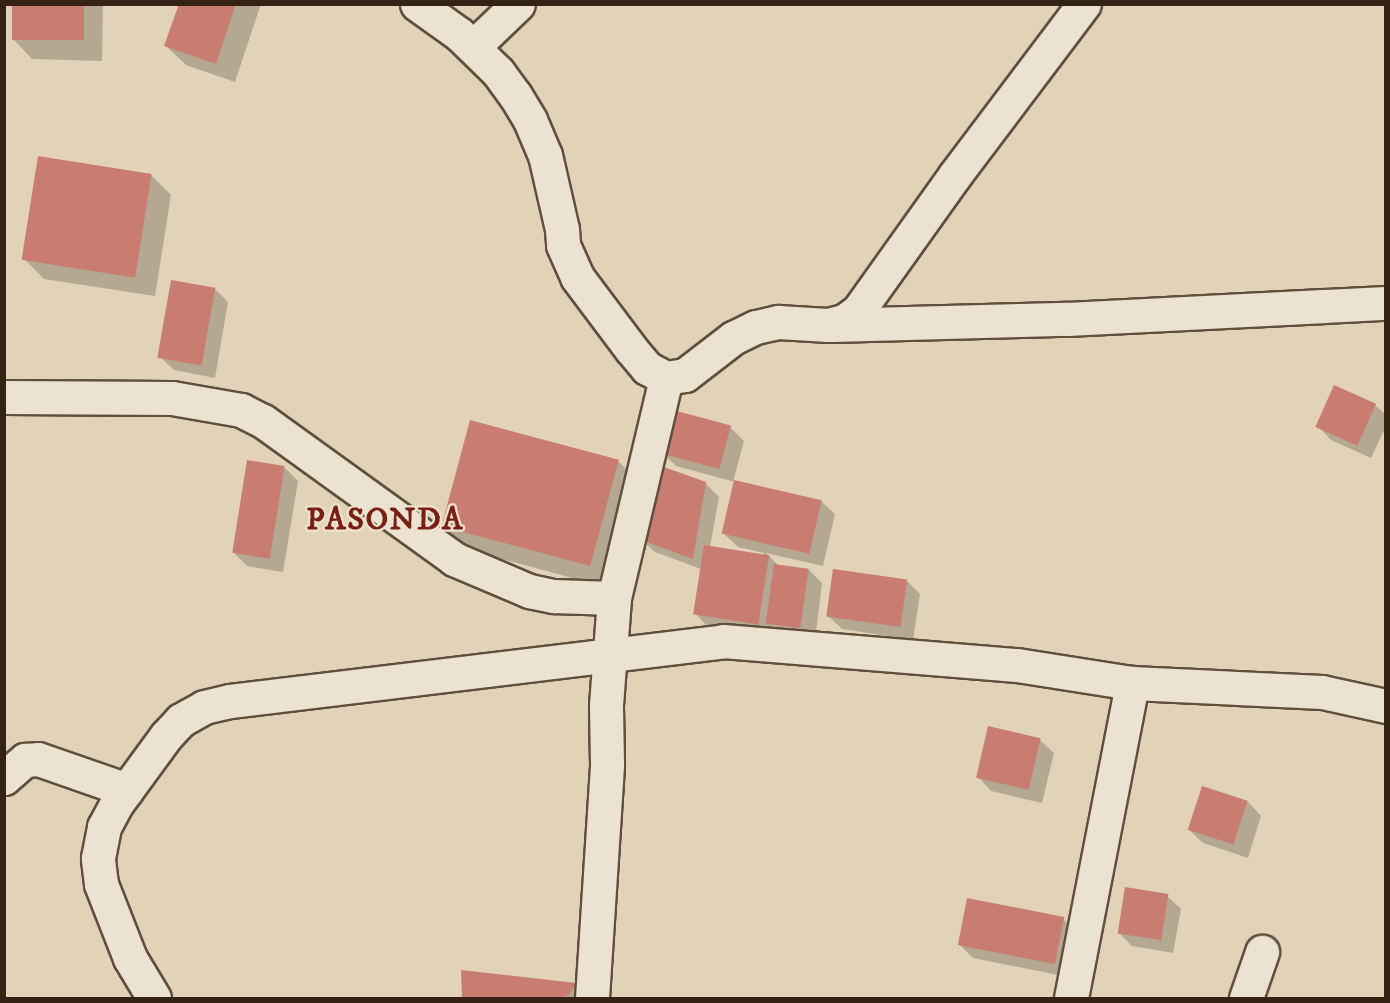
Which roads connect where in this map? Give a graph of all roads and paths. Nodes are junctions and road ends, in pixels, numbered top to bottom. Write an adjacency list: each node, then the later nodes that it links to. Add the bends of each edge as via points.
1 (417, 4): 4 (street)
2 (518, 4): 4 (street)
3 (1084, 4): 6 (street, via 858,311)
4 (473, 47): 7 (street, via 515,95 539,140 557,205 563,245 577,277 636,356 647,368)
5 (1386, 303): 6 (street)
6 (828, 325): 7 (street, via 778,322 756,327 734,338 685,375)
7 (666, 378): 9 (street)
8 (4, 397): 9 (street, via 172,398 241,410 263,421 454,560 529,591 553,596)
9 (614, 598): 10 (street)
10 (609, 654): 11 (street, via 723,641 1017,665); 14 (street, via 230,700 204,707 181,720 166,736); 17 (street, via 608,764)
11 (1132, 683): 12 (street, via 1322,692); 18 (street)
12 (1386, 706)
13 (4, 777): 14 (street, via 20,763 38,759)
14 (127, 790): 16 (street, via 104,827 98,858 101,884 130,958)
15 (1262, 952): 19 (street)
16 (154, 999)
17 (592, 999)
18 (1071, 999)
19 (1246, 999)

